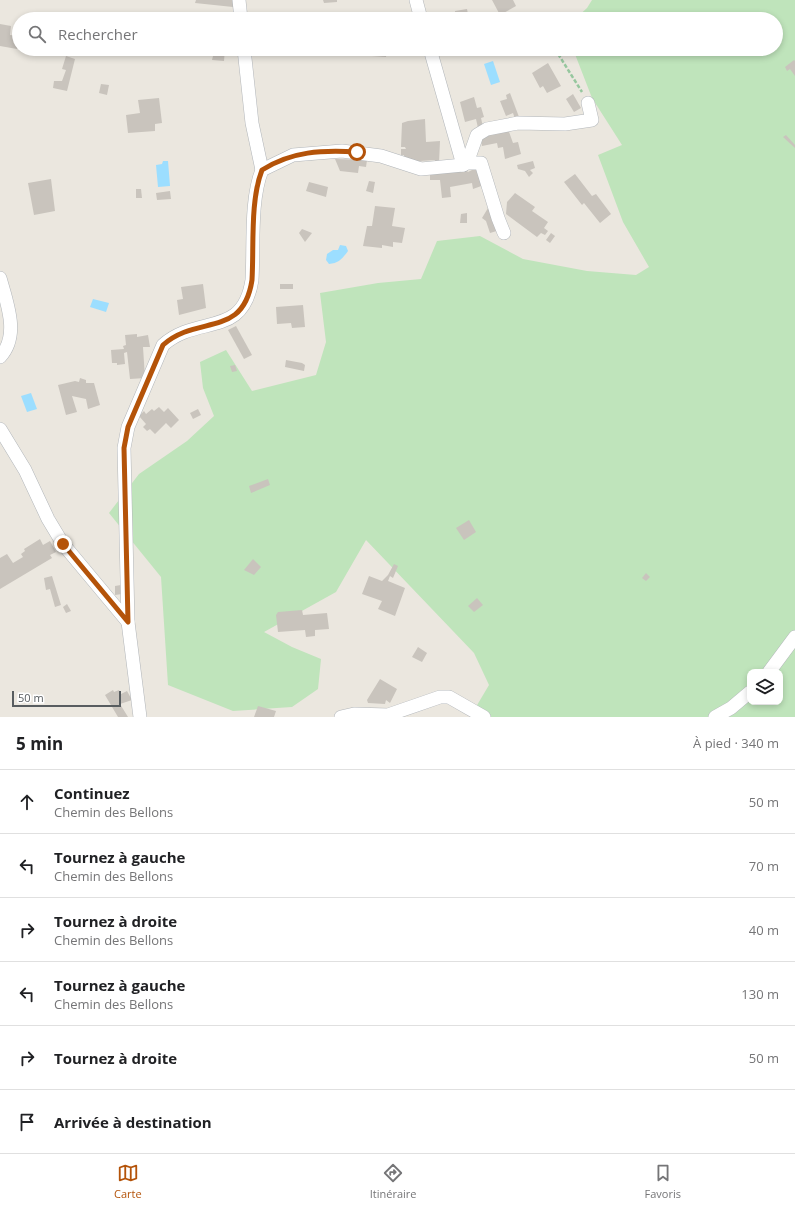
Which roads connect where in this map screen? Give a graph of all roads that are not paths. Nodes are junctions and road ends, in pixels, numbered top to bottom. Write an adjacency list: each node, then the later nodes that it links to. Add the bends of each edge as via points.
1 (240, 0): 3 (street)
2 (416, 0): 4 (street)
3 (241, 12)
4 (419, 12)
5 (245, 56): 9 (street, via 252,123)
6 (432, 56): 8 (street)
7 (588, 103): 8 (street, via 592,120 564,124 518,123 482,131 477,135)
8 (465, 164): 9 (street, via 421,168 381,156 342,151 293,155); 10 (street, via 481,164)
9 (262, 170): 14 (street, via 255,198 250,293 240,312 227,320 172,337 163,345 128,427 124,448)
10 (504, 233)
11 (0, 278): 12 (street, via 11,329 7,349)
12 (0, 356)
13 (0, 429): 14 (street, via 25,470 63,544)
14 (128, 622): 18 (street)
15 (795, 637): 16 (street)
16 (771, 669)
17 (747, 695): 21 (street)
18 (140, 717)
19 (341, 717): 20 (street, via 354,714 388,715 440,697 449,697)
20 (484, 717)
21 (715, 717)

